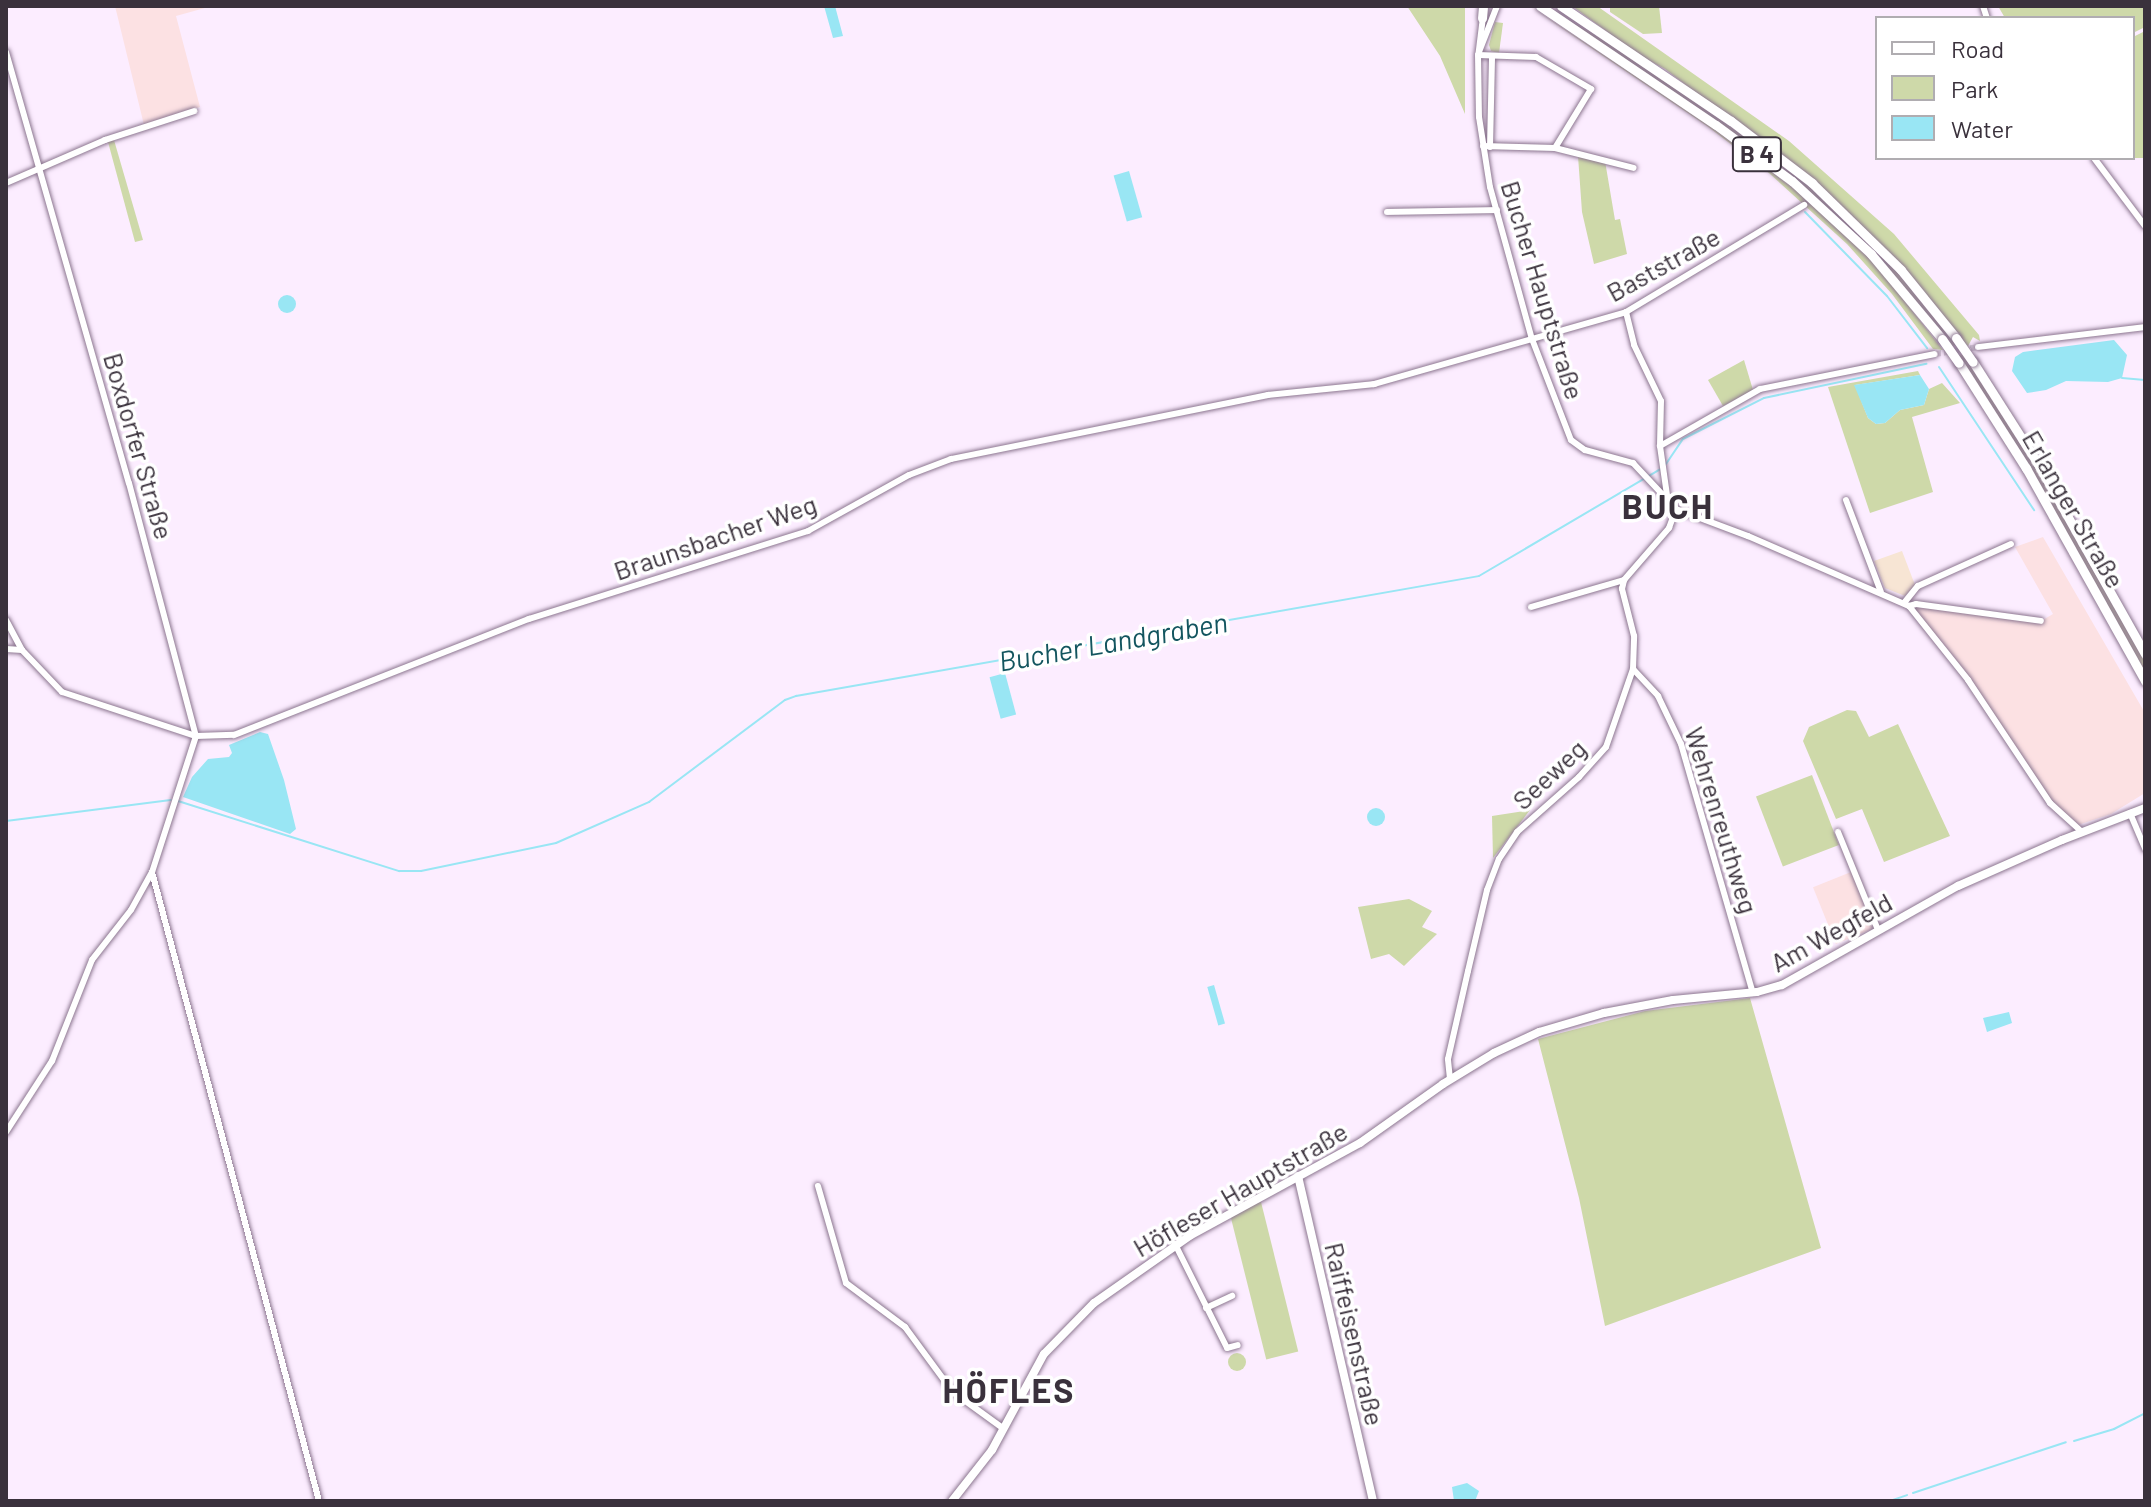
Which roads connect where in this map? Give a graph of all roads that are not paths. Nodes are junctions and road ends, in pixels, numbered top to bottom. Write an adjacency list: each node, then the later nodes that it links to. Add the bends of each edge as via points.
1 (1484, 6): 5 (main road)
2 (1497, 6): 7 (street, Bucher Hauptstraße)
3 (1540, 6): 40 (main road, Erlanger Straße / B 4, bridge, via 1799,187 1871,254 1959,363 2026,468)
4 (1561, 6): 38 (main road, Erlanger Straße / B 4, bridge, via 1812,183 1901,270 1973,362 2038,464)
5 (1482, 18): 7 (street, Bucher Hauptstraße)
6 (6, 52): 13 (street, Boxdorfer Straße)
7 (1478, 55): 8 (street); 10 (street, Bucher Hauptstraße)
8 (1492, 56): 10 (street, Bucher Hauptstraße); 11 (street, via 1536,57 1591,89)
9 (194, 111): 13 (street)
10 (1486, 146): 11 (street); 17 (street, Bucher Hauptstraße)
11 (1555, 148): 14 (street)
12 (2096, 160): 19 (street)
13 (41, 167): 15 (street); 41 (street, Boxdorfer Straße)
14 (1634, 168)
15 (6, 183)
16 (1804, 205): 20 (street, Baststraße)
17 (1497, 210): 18 (street); 22 (street, Bucher Hauptstraße)
18 (1387, 212)
19 (2145, 226)
20 (1626, 312): 22 (street, Baststraße); 25 (street, via 1634,345 1661,401)
21 (2145, 327): 23 (street)
22 (1532, 339): 27 (street, Bucher Hauptstraße, via 1571,440 1585,450 1625,459); 41 (street, Braunsbacher Weg, via 1374,384 1268,395 951,459 909,475 800,534 529,619 249,731 219,738)
23 (1978, 347)
24 (1935, 354): 25 (street, via 1760,389)
25 (1660, 446): 27 (street)
26 (1846, 500): 31 (street)
27 (1668, 502): 28 (street, Bucher Hauptstraße)
28 (1676, 509): 30 (street, via 1669,528); 31 (street, Bucher Hauptstraße)
29 (2011, 544): 32 (street, via 1918,586)
30 (1624, 580): 33 (street); 39 (street, Seeweg, via 1634,636)
31 (1881, 592): 32 (street, Bucher Hauptstraße)
32 (1906, 604): 35 (street); 45 (street, Bucher Hauptstraße, via 1968,680 2050,803)
33 (1531, 607)
34 (6, 620): 37 (street)
35 (2041, 621)
36 (6, 649): 37 (street)
37 (22, 650): 41 (street, via 62,692)
38 (2145, 654)
39 (1633, 669): 49 (street, Wehrenreuthweg, via 1658,696 1681,744); 50 (street, Seeweg, via 1606,747 1517,832 1499,859 1448,1059)
40 (2145, 681)
41 (196, 736): 47 (street)
42 (2145, 805): 43 (street, Am Wegfeld)
43 (2130, 813): 45 (street, Am Wegfeld); 46 (street)
44 (1838, 832): 48 (street)
45 (2082, 832): 48 (street, Am Wegfeld, via 1958,886)
46 (2145, 849)
47 (152, 872): 51 (street, via 131,910 92,960 52,1061); 59 (street)
48 (1878, 930): 49 (street, Am Wegfeld, via 1790,981)
49 (1753, 993): 50 (street, Am Wegfeld, via 1666,1001 1590,1016 1524,1038)
50 (1450, 1079): 52 (street, Höfleser Hauptstraße, via 1365,1140)
51 (6, 1132)
52 (1298, 1176): 54 (street, Höfleser Hauptstraße); 61 (street, Raiffeisenstraße)
53 (818, 1186): 58 (street, via 846,1283 905,1327 953,1392)
54 (1175, 1244): 56 (street); 58 (street, Höfleser Hauptstraße, via 1063,1330 1030,1375)
55 (1232, 1296): 56 (street)
56 (1206, 1308): 57 (street, via 1227,1348)
57 (1238, 1345)
58 (1004, 1429): 60 (street, Höfleser Hauptstraße)
59 (319, 1501)
60 (952, 1501)
61 (1373, 1501)

